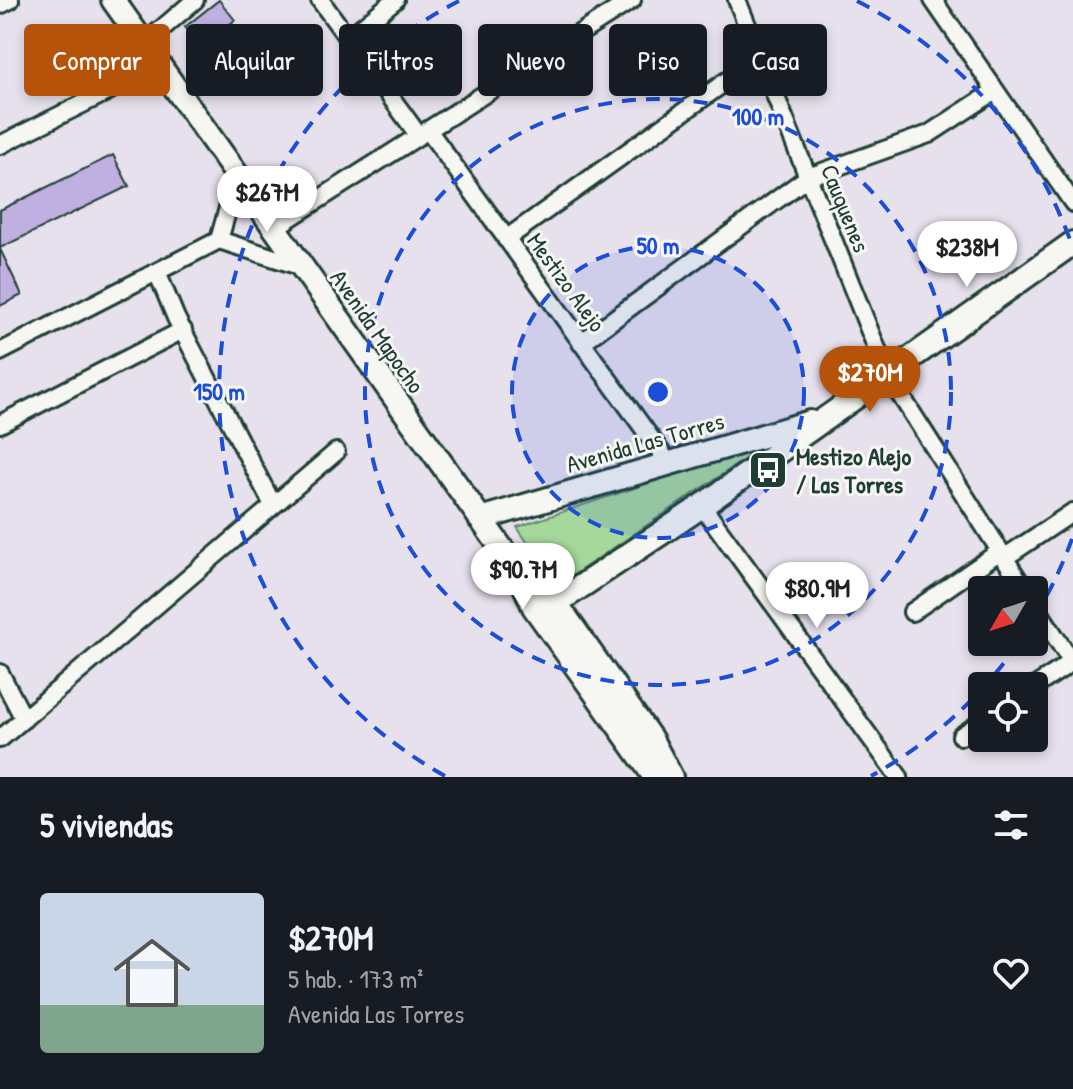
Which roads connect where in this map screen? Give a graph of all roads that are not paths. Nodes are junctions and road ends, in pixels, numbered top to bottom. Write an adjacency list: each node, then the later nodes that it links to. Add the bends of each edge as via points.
1 (10, 0): 9 (street)
2 (113, 0): 10 (main road, Avenida Mapocho)
3 (195, 0): 11 (street)
4 (320, 0): 14 (street, Mestizo Alejo)
5 (395, 0): 12 (street)
6 (632, 0): 21 (street)
7 (737, 0): 13 (street, Cauquenes)
8 (933, 0): 17 (street)
9 (0, 5)
10 (130, 24)
11 (167, 24)
12 (365, 24)
13 (747, 24)
14 (339, 26)
15 (170, 82): 23 (main road, Avenida Mapocho)
16 (723, 84): 27 (street)
17 (995, 91): 24 (street, via 929,134); 25 (street)
18 (99, 96): 22 (street)
19 (394, 96): 21 (street, Mestizo Alejo)
20 (776, 96): 24 (street, Cauquenes)
21 (423, 133): 26 (street); 27 (street, Mestizo Alejo)
22 (0, 145)
23 (237, 176): 26 (main road, Avenida Mapocho); 28 (street)
24 (808, 177): 33 (street); 35 (street, Cauquenes)
25 (1073, 203)
26 (274, 228): 30 (main road, Avenida Mapocho)
27 (506, 239): 33 (street, Mestizo Alejo)
28 (219, 240): 30 (street); 31 (street)
29 (1073, 243): 35 (main road, Avenida Las Torres)
30 (302, 267): 43 (main road, Avenida Mapocho)
31 (157, 272): 32 (street); 34 (street)
32 (183, 330): 37 (street); 40 (street)
33 (581, 343): 39 (street, Mestizo Alejo)
34 (0, 352)
35 (887, 374): 36 (main road, Avenida Las Torres); 44 (street, Cauquenes)
36 (826, 417): 39 (main road, Avenida Las Torres); 41 (main road, Avenida Las Torres)
37 (0, 424)
38 (336, 452): 40 (street)
39 (668, 462): 43 (main road, Avenida Las Torres)
40 (273, 505): 53 (street)
41 (702, 506): 47 (main road, Avenida Las Torres); 59 (street)
42 (1073, 512): 44 (street)
43 (480, 519): 45 (main road, Avenida Mapocho)
44 (1002, 555): 46 (street, Cauquenes); 48 (street)
45 (519, 573): 47 (main road, Avenida Mapocho); 57 (main road, Avenida Mapocho, via 534,607)
46 (1016, 576)
47 (556, 603): 58 (main road, Avenida Mapocho, via 651,739)
48 (912, 612)
49 (1048, 626): 50 (street)
50 (1072, 663): 52 (street)
51 (0, 673): 53 (street)
52 (1048, 678)
53 (24, 719): 56 (street)
54 (968, 731): 55 (street)
55 (961, 736)
56 (0, 739)
57 (655, 777)
58 (671, 777)
59 (899, 777)

